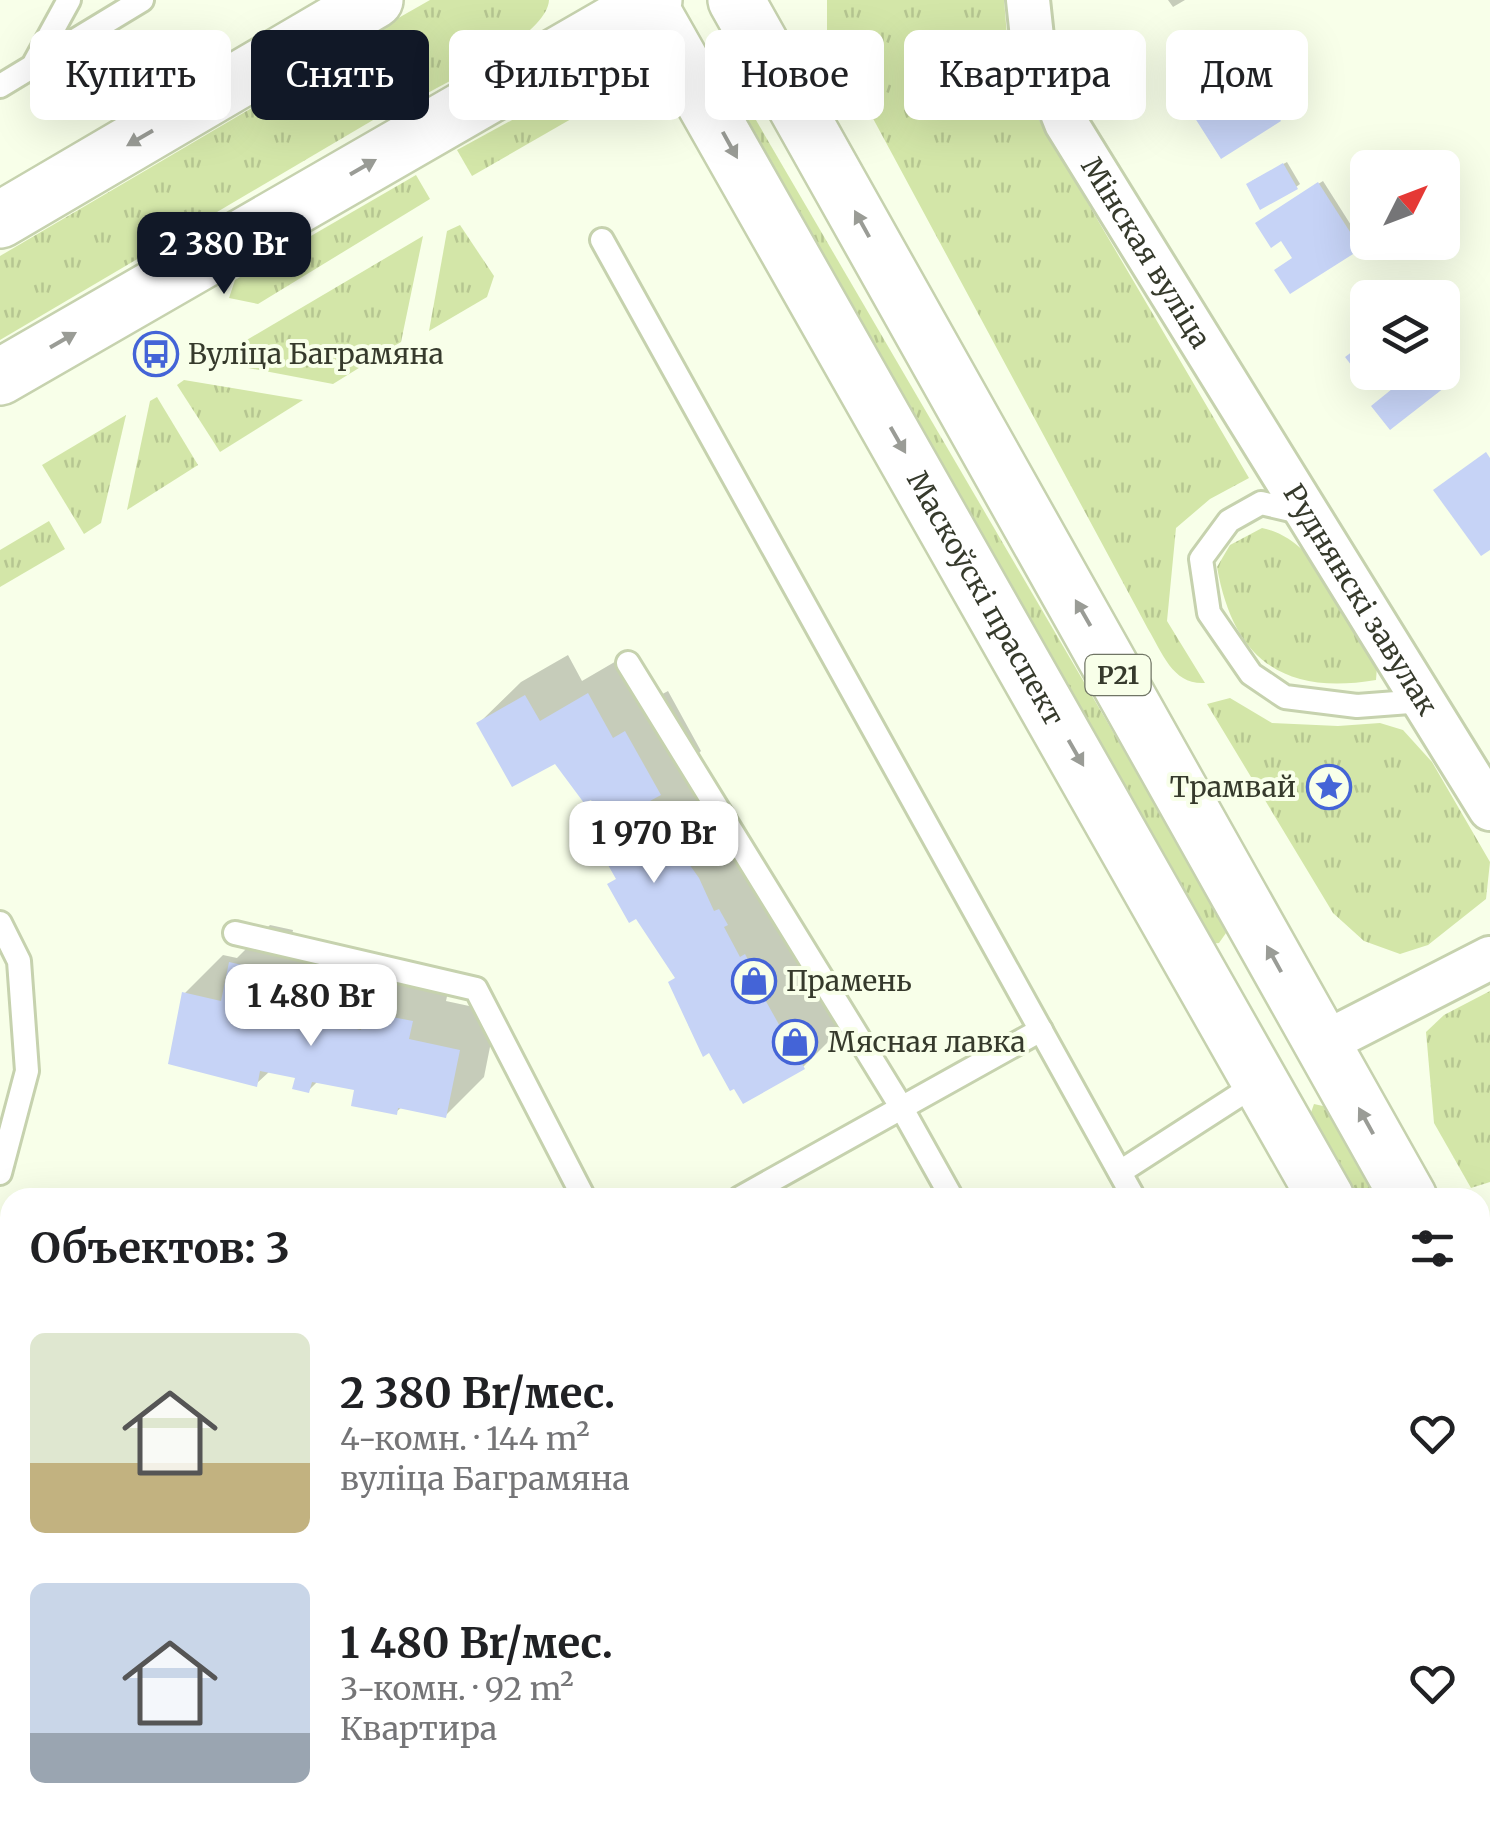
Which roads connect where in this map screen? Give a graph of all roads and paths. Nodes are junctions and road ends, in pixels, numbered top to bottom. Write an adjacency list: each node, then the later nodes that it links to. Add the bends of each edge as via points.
1 (69, 0): 7 (lane)
2 (142, 0): 8 (lane)
3 (375, 0): 11 (main road, one-way to 11)
4 (736, 0): 24 (main road, Р21, one-way to 4)
5 (1028, 0): 14 (street, Мінская вуліца, via 1032,37 1066,123)
6 (649, 1): 13 (main road, one-way to 6); 25 (main road, Маскоўскі праспект / Р21, one-way to 25)
7 (53, 30)
8 (92, 30)
9 (30, 68): 10 (lane)
10 (0, 86)
11 (0, 220)
12 (602, 240): 23 (lane)
13 (0, 377)
14 (1230, 393): 15 (street, Руднянскі завулак)
15 (1304, 513): 17 (street, Руднянскі завулак); 17 (lane, via 1261,503 1229,521 1201,559 1208,613 1251,674 1285,697 1357,706)
16 (628, 663): 26 (lane)
17 (1423, 700): 18 (street, Руднянскі завулак)
18 (1490, 808)
19 (0, 923): 22 (lane)
20 (235, 933): 29 (lane, via 476,988)
21 (1490, 958): 24 (street)
22 (10, 967): 28 (lane, via 27,1072)
23 (1041, 1030): 26 (lane); 27 (lane)
24 (1322, 1044): 25 (main road); 34 (main road, Р21, one-way to 24)
25 (1260, 1081): 27 (lane); 33 (main road, Маскоўскі праспект / Р21)
26 (900, 1105): 30 (lane); 31 (lane)
27 (1120, 1172): 32 (lane)
28 (0, 1173)
29 (579, 1188)
30 (757, 1188)
31 (946, 1188)
32 (1129, 1188)
33 (1320, 1188)
34 (1403, 1188)

